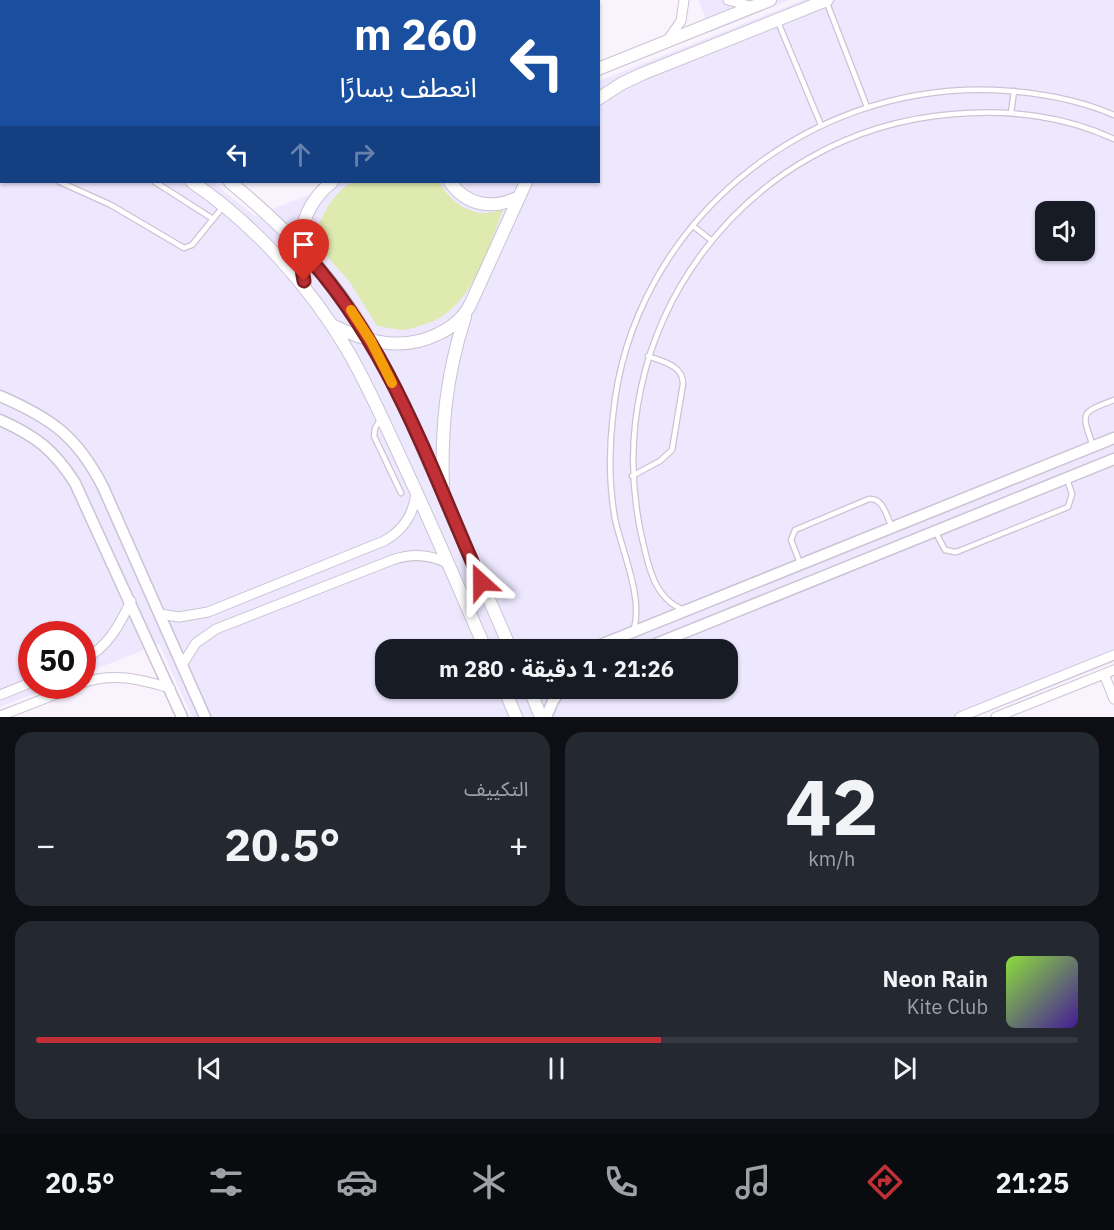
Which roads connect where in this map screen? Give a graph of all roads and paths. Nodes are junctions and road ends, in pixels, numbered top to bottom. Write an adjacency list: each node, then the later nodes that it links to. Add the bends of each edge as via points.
1 (684, 0): 7 (street, via 681,21)
2 (728, 0): 5 (street)
3 (770, 0): 5 (main road)
4 (826, 0): 6 (main road); 11 (lane)
5 (753, 7): 7 (main road)
6 (777, 20): 10 (main road, via 642,74); 14 (lane)
7 (666, 42): 8 (main road)
8 (600, 68)
9 (1014, 91): 11 (lane, via 939,91); 12 (lane); 13 (lane, via 1078,102)
10 (600, 98)
11 (867, 107): 14 (lane)
12 (1011, 113): 15 (lane, via 1058,120); 27 (lane, via 936,115 899,122 837,144 764,188)
13 (1114, 115)
14 (821, 125): 26 (lane, via 747,172)
15 (1114, 139)
16 (62, 183): 25 (lane, via 111,205 184,248 192,245)
17 (157, 183): 25 (lane)
18 (193, 183): 24 (main road)
19 (232, 183): 28 (main road)
20 (332, 183): 28 (main road, via 310,208)
21 (451, 183): 23 (main road, via 464,196 485,205)
22 (526, 183): 23 (main road)
23 (519, 196): 30 (main road)
24 (224, 206): 25 (lane); 29 (main road, via 260,238)
25 (213, 219)
26 (693, 226): 27 (lane); 55 (lane, via 660,273 639,314 613,413 611,482 617,527 637,603)
27 (711, 240): 33 (lane, via 685,276)
28 (298, 246): 29 (main road); 32 (main road, via 337,290)
29 (306, 290): 31 (main road)
30 (465, 315): 32 (main road, via 442,332 414,343); 46 (main road, via 445,401)
31 (331, 324): 32 (main road); 36 (main road)
32 (371, 341): 46 (main road, via 410,417)
33 (648, 356): 41 (lane, via 638,395); 41 (lane, via 678,369 683,384 672,450)
34 (0, 396): 54 (street, via 53,423 84,455 103,487)
35 (1114, 400): 39 (lane, via 1086,414 1084,422)
36 (382, 417): 44 (main road); 45 (lane, via 374,436)
37 (0, 420): 52 (street, via 33,436 61,461 84,500)
38 (1114, 438): 39 (street)
39 (1093, 446): 43 (street)
40 (1114, 459): 42 (street)
41 (632, 476): 53 (lane, via 636,512 654,582 664,597)
42 (1067, 478): 47 (street); 49 (lane, via 1072,499 1064,510 955,552 942,546)
43 (999, 484): 47 (street); 48 (street)
44 (416, 492): 50 (main road); 54 (street, via 405,525 384,541 208,612 189,617)
45 (401, 493)
46 (443, 496): 57 (main road)
47 (1007, 502): 49 (street)
48 (891, 527): 51 (street); 51 (lane, via 881,502 875,499 798,527 791,540)
49 (935, 531): 59 (street)
50 (447, 563): 56 (main road); 62 (street, via 420,555 392,560 216,629 196,643)
51 (800, 564): 53 (street)
52 (131, 601): 60 (street, via 113,635); 67 (street)
53 (685, 610): 55 (street)
54 (159, 614): 62 (street)
55 (634, 631): 58 (street)
56 (481, 639)
57 (508, 639)
58 (615, 639)
59 (668, 639)
60 (96, 652)
61 (1114, 655): 80 (street)
62 (182, 665): 75 (street)
63 (1114, 670): 64 (street)
64 (1104, 674): 73 (street); 81 (street)
65 (96, 680): 67 (street, via 131,678)
66 (18, 688): 68 (street)
67 (170, 688): 76 (street)
68 (0, 695)
69 (44, 699): 74 (street)
70 (509, 699): 77 (main road)
71 (534, 699): 78 (main road)
72 (554, 699): 79 (street)
73 (1114, 699)
74 (0, 716)
75 (202, 716)
76 (183, 717)
77 (516, 717)
78 (542, 717)
79 (546, 717)
80 (960, 717)
81 (996, 717)

